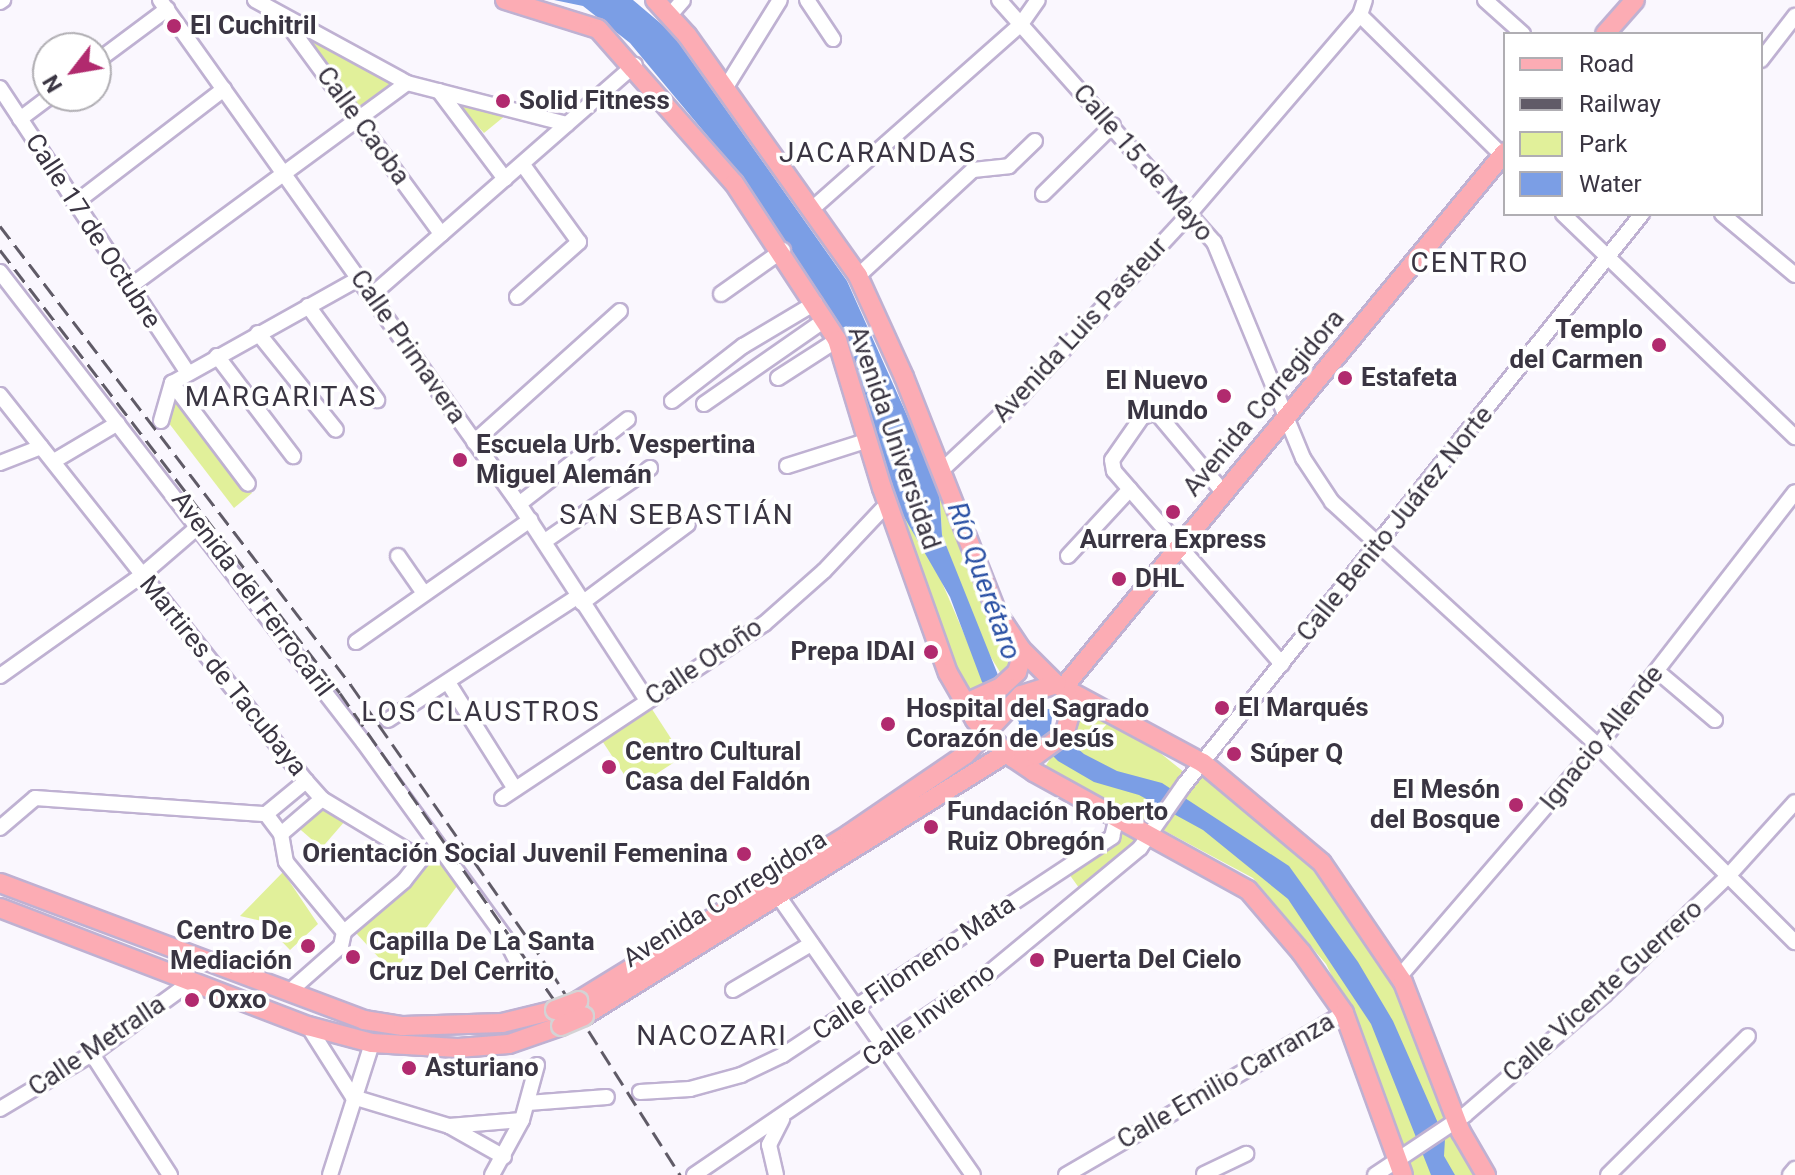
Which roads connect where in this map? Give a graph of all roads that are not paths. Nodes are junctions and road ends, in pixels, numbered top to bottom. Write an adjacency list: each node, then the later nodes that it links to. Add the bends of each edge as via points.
1 (255, 0): 15 (street)
2 (505, 0): 22 (main road, Avenida Universidad, via 598,29)
3 (655, 0): 12 (main road, Avenida Universidad)
4 (780, 0): 24 (street)
5 (807, 0): 19 (street)
6 (999, 0): 16 (street, Calle 15 de Mayo)
7 (1038, 0): 16 (street)
8 (1365, 0): 13 (street, Avenida Luis Pasteur)
9 (1485, 0): 17 (street)
10 (1635, 0): 18 (main road)
11 (164, 5): 20 (street); 26 (street, Calle Primavera)
12 (677, 7): 24 (main road, Avenida Universidad)
13 (1360, 15): 34 (street); 42 (street, Avenida Luis Pasteur)
14 (1795, 16): 21 (street)
15 (284, 19): 23 (street); 30 (street, Calle Caoba)
16 (1021, 24): 32 (street, Calle 15 de Mayo); 41 (street)
17 (1521, 32)
18 (1607, 32)
19 (833, 39)
20 (112, 49)
21 (1763, 57)
22 (635, 65): 31 (street); 47 (main road, Avenida Universidad)
23 (407, 83): 27 (street); 30 (street)
24 (726, 87): 41 (main road, Avenida Universidad)
25 (0, 88): 29 (street, Calle 17 de Octubre)
26 (224, 89): 37 (street, Calle Primavera); 40 (street)
27 (439, 91): 31 (street); 38 (street)
28 (32, 110): 29 (street)
29 (20, 119): 40 (street, Calle 17 de Octubre)
30 (360, 120): 37 (street); 46 (street, Calle Caoba)
31 (567, 124): 36 (street)
32 (1113, 125): 39 (street); 42 (street, Calle 15 de Mayo)
33 (1035, 141): 51 (street, via 1009,166 973,170)
34 (1503, 154)
35 (1503, 156): 70 (main road, Avenida Corregidora)
36 (523, 165): 38 (street); 56 (street, via 579,242)
37 (287, 175): 52 (street, Calle Primavera); 53 (street)
38 (505, 179): 46 (street)
39 (1043, 194)
40 (74, 204): 53 (street, Calle 17 de Octubre)
41 (812, 209): 51 (main road, Avenida Universidad)
42 (1191, 212): 70 (street, Calle 15 de Mayo, via 1226,265); 84 (street, Avenida Luis Pasteur, via 1018,399)
43 (1565, 216): 48 (street)
44 (1640, 216): 48 (street, Calle Benito Juárez Norte)
45 (1724, 216): 50 (street)
46 (441, 234): 54 (street)
47 (783, 250): 55 (street); 59 (main road, Avenida Universidad)
48 (1608, 258): 75 (street); 96 (street, Calle Benito Juárez Norte)
49 (0, 272): 73 (street, Avenida del Ferrocaril)
50 (1795, 275)
51 (858, 276): 84 (main road, Avenida Universidad)
52 (360, 278): 54 (street, Calle Primavera); 57 (street)
53 (128, 288): 63 (street, Calle 17 de Octubre)
54 (373, 294): 77 (street, Calle Primavera)
55 (721, 294)
56 (517, 297)
57 (308, 306): 60 (street); 67 (street)
58 (620, 311): 77 (street)
59 (820, 311): 61 (main road, Avenida Universidad); 68 (street, via 743,346); 69 (street)
60 (258, 333): 62 (street); 74 (street)
61 (837, 340): 64 (street); 76 (main road, Avenida Universidad)
62 (217, 356): 63 (street); 79 (street)
63 (188, 373): 65 (street)
64 (778, 378)
65 (172, 383): 72 (street); 85 (street)
66 (0, 395): 78 (street, Martires de Tacubaya)
67 (377, 400)
68 (672, 401)
69 (704, 404)
70 (1284, 417): 87 (main road, Avenida Corregidora); 96 (street, Calle 15 de Mayo, via 1332,502)
71 (628, 419): 90 (street)
72 (161, 421)
73 (118, 423): 80 (street); 93 (street, Avenida del Ferrocaril)
74 (336, 430)
75 (1795, 437)
76 (866, 441): 82 (street); 89 (main road, Avenida Universidad)
77 (474, 442): 90 (street, Calle Primavera)
78 (41, 447): 80 (street, Martires de Tacubaya); 81 (street)
79 (293, 456)
80 (54, 461): 99 (street, Martires de Tacubaya)
81 (0, 463)
82 (787, 466)
83 (650, 468): 94 (street)
84 (942, 470): 103 (main road, Avenida Universidad, via 997,613)
85 (248, 484)
86 (1130, 489): 87 (street, via 1114,471 1112,460 1148,412 1156,412); 95 (street); 98 (street)
87 (1223, 492): 95 (main road, Avenida Corregidora)
88 (1795, 492): 105 (street, Ignacio Allende)
89 (888, 503): 109 (street, Calle Otoño, via 764,624); 110 (main road, Avenida Universidad)
90 (519, 504): 91 (street, Calle Primavera)
91 (530, 520): 94 (street, Calle Primavera); 100 (street)
92 (688, 524): 101 (street)
93 (200, 525): 99 (street); 127 (street, Avenida del Ferrocaril)
94 (545, 541): 101 (street, Calle Primavera)
95 (1180, 546): 104 (street); 108 (main road, Avenida Corregidora)
96 (1379, 547): 104 (street, Calle Benito Juárez Norte); 114 (street, Calle 15 de Mayo)
97 (398, 556): 100 (street)
98 (1068, 556)
99 (142, 575): 106 (street); 117 (street, Martires de Tacubaya)
100 (423, 592): 102 (street)
101 (580, 600): 107 (street); 109 (street, Calle Primavera)
102 (356, 642)
103 (1023, 653): 108 (main road, Avenida Universidad); 110 (main road, via 1017,672)
104 (1282, 664): 116 (street, Calle Benito Juárez Norte)
105 (1657, 671): 112 (street); 114 (street, Ignacio Allende)
106 (0, 676)
107 (449, 684): 111 (street); 118 (street)
108 (1062, 687): 113 (main road, Avenida Corregidora, via 1035,689); 115 (main road, via 1070,715 1064,735 1036,755); 116 (main road, Avenida Universidad)
109 (647, 700): 118 (street, Calle Otoño)
110 (969, 702): 113 (main road, Avenida Universidad)
111 (388, 720)
112 (1715, 720)
113 (990, 729): 115 (main road, Avenida Universidad); 143 (main road, Avenida Corregidora, via 849,834)
114 (1598, 746): 129 (street, Calle 15 de Mayo); 137 (street, Ignacio Allende)
115 (1009, 755): 123 (main road); 131 (main road, Avenida Corregidora)
116 (1203, 763): 126 (street, Calle Benito Juárez Norte); 137 (main road, Avenida Universidad, via 1322,863)
117 (306, 781): 120 (street, Martires de Tacubaya); 122 (street)
118 (515, 789): 119 (street, Calle Otoño)
119 (502, 798)
120 (322, 799): 125 (street); 128 (street, Martires de Tacubaya)
121 (1795, 802): 129 (street, Calle Vicente Guerrero)
122 (266, 814): 124 (street, via 35,798); 125 (street)
123 (1117, 817): 126 (main road); 144 (street, Calle Filomeno Mata, via 1112,837)
124 (0, 828)
125 (281, 834): 133 (street, via 286,862)
126 (1149, 834): 145 (main road, via 1248,890); 149 (street, Calle Invierno, via 1082,899)
127 (443, 848): 128 (street, via 426,861); 136 (street, Avenida del Ferrocaril)
128 (421, 859): 133 (street, via 404,881)
129 (1729, 875): 134 (street, Calle 15 de Mayo); 160 (street, Calle Vicente Guerrero, via 1604,995)
130 (0, 883): 138 (main road, Avenida Corregidora, via 189,957)
131 (779, 897): 135 (street); 143 (main road, Avenida Corregidora)
132 (0, 908): 139 (main road, Avenida Corregidora)
133 (344, 932): 141 (street, via 341,946)
134 (1795, 942)
135 (811, 944): 140 (street); 144 (street)
136 (518, 964)
137 (1400, 976): 160 (main road, Avenida Universidad)
138 (262, 978): 141 (main road, Avenida Corregidora); 142 (main road, via 263,990)
139 (192, 981): 142 (main road, Avenida Corregidora); 150 (street, Calle Metralla)
140 (733, 990)
141 (290, 991): 143 (main road, Avenida Corregidora, bridge, via 323,1008 403,1026 502,1023)
142 (249, 1003): 146 (main road, Avenida Corregidora)
143 (593, 1003): 148 (main road, Avenida Corregidora, bridge, via 561,1026 483,1046)
144 (855, 1008): 149 (street); 152 (street, Calle Filomeno Mata, via 783,1055 741,1075 690,1089)
145 (1344, 1013): 163 (main road); 172 (street, Calle Emilio Carranza)
146 (308, 1026): 148 (main road, Avenida Corregidora); 153 (street)
147 (1748, 1036): 175 (street)
148 (372, 1043): 153 (street)
149 (883, 1048): 157 (street, Calle Invierno); 171 (street)
150 (92, 1054): 156 (street, Calle Metralla); 166 (street)
151 (537, 1065): 155 (street)
152 (640, 1092)
153 (353, 1097): 159 (street); 167 (street)
154 (607, 1097): 155 (street)
155 (528, 1103): 158 (street)
156 (0, 1109)
157 (785, 1115): 169 (street, Calle Invierno); 170 (street, via 769,1145)
158 (522, 1120): 159 (street); 162 (street)
159 (449, 1126): 162 (street)
160 (1450, 1126): 163 (street, Calle Vicente Guerrero); 174 (main road, Avenida Universidad)
161 (1246, 1154): 165 (street)
162 (504, 1157): 168 (street)
163 (1400, 1164): 173 (street, Calle Vicente Guerrero)
164 (1795, 1169): 176 (street)
165 (1204, 1174)
166 (170, 1175)
167 (330, 1175)
168 (492, 1175)
169 (694, 1175)
170 (776, 1175)
171 (973, 1175)
172 (1066, 1175)
173 (1375, 1175)
174 (1486, 1175)
175 (1608, 1175)
176 (1790, 1175)

